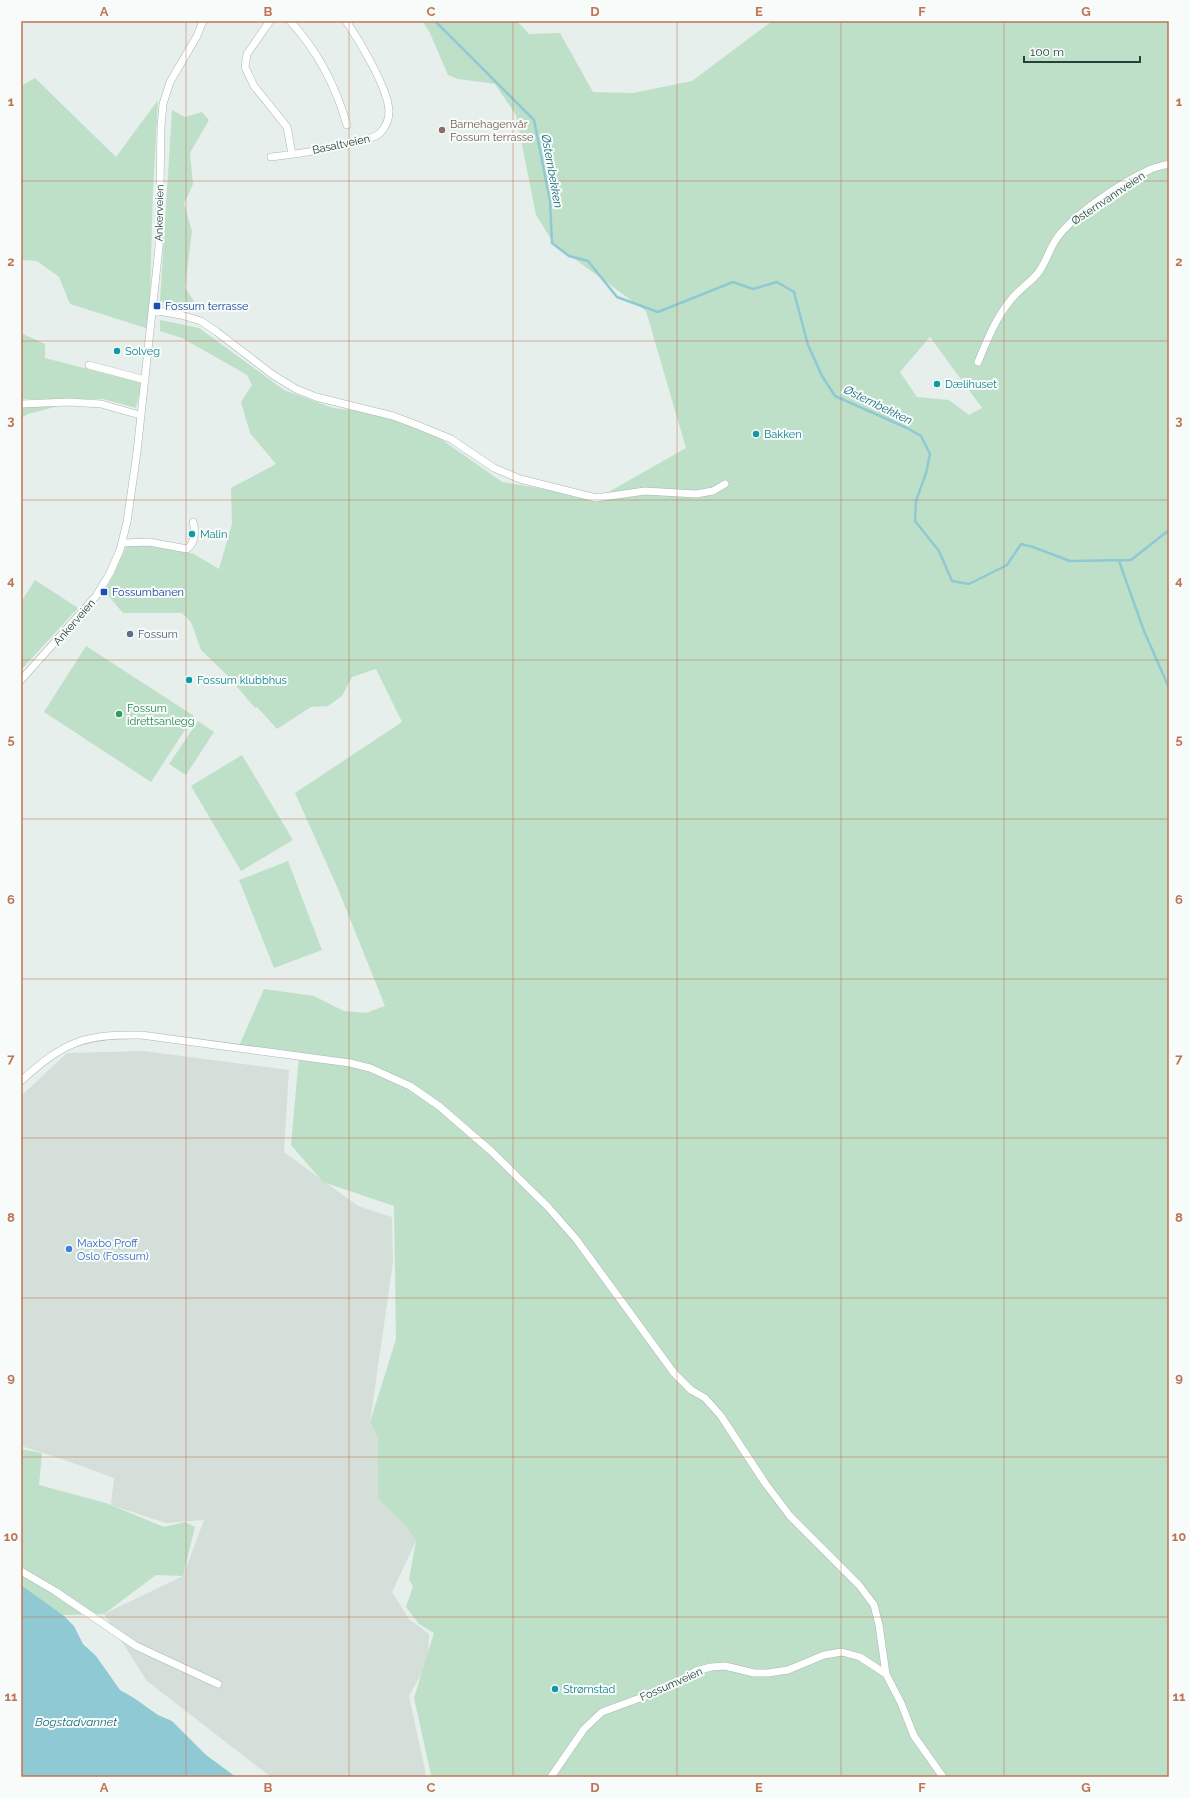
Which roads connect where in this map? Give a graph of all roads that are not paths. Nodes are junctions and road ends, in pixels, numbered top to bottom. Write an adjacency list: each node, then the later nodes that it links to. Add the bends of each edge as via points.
1 (203, 21): 9 (street, Ankerveien, via 170,82 163,104 159,247)
2 (270, 21): 6 (street, via 247,54 245,67 254,86 287,127)
3 (290, 21): 5 (street, via 327,73)
4 (346, 21): 6 (street, Basaltveien, via 380,83 388,107 387,123 381,132 368,140)
5 (348, 124)
6 (292, 154): 7 (street, Basaltveien)
7 (271, 157)
8 (1169, 164): 10 (street, Østernvannveien, via 1150,169 1128,181 1067,226 1056,239 1039,272 1003,309)
9 (152, 310): 12 (street, Ankerveien); 15 (street, via 182,315 201,322 272,375 300,391 417,425 455,441 494,468 520,479 596,498 645,491 696,494)
10 (978, 362)
11 (89, 365): 12 (street)
12 (145, 380): 14 (street, Ankerveien)
13 (21, 404): 14 (street, via 101,404)
14 (140, 415): 17 (street, Ankerveien, via 127,522)
15 (725, 484)
16 (193, 522): 17 (street, via 193,540 187,548 148,542)
17 (122, 543): 18 (street, Ankerveien, via 110,574 96,596)
18 (21, 680)
19 (21, 1081): 21 (street, via 43,1061 67,1046 87,1038 111,1034 149,1036 350,1063 370,1068 410,1086 439,1106 491,1151 548,1207 576,1239 674,1373 691,1390 705,1398 721,1416 790,1516 859,1585 874,1605)
20 (21, 1572): 22 (street, via 55,1591 136,1646)
21 (886, 1674): 23 (street, Fossumveien, via 860,1657 842,1652 824,1655 788,1670 768,1673 754,1673 725,1666 696,1671 667,1688 602,1712 584,1729); 24 (street, via 914,1736)
22 (218, 1684)
23 (551, 1777)
24 (943, 1777)

